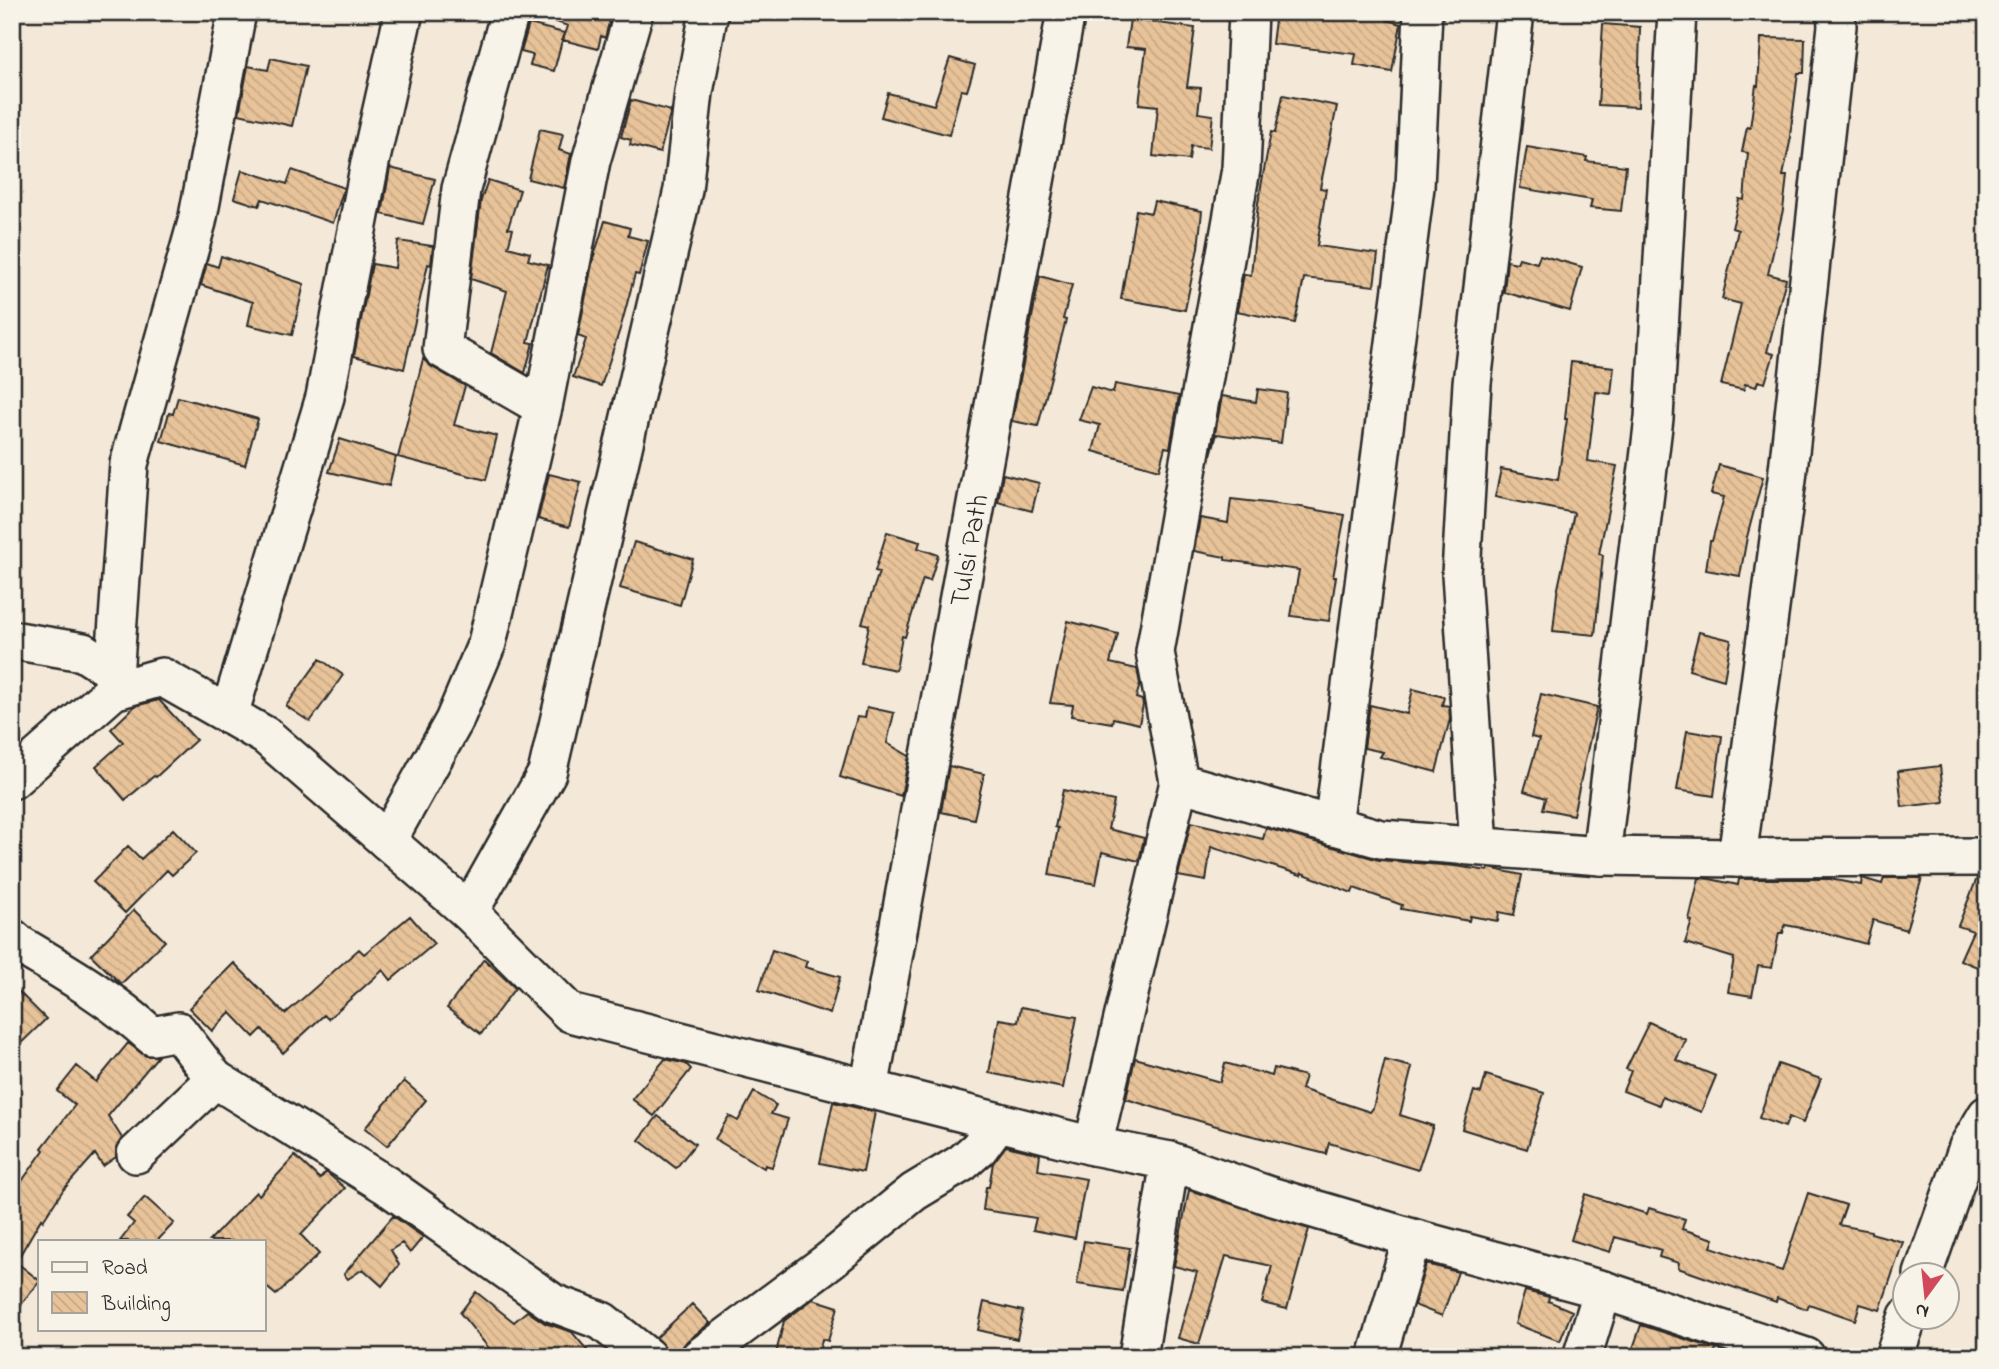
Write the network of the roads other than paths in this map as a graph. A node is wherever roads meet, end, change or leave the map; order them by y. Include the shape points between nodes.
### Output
1 (237, 12) edge
2 (404, 12) edge
3 (510, 12) edge
4 (634, 12) edge
5 (709, 12) edge
6 (1066, 12) edge
7 (1248, 12) edge
8 (1423, 12) edge
9 (1515, 12) edge
10 (1677, 12) edge
11 (1836, 12) edge
12 (543, 407) junction
13 (12, 640) edge
14 (114, 681) junction
15 (229, 715) junction
16 (12, 780) edge
17 (1179, 782) junction
18 (1333, 826) junction
19 (387, 841) junction
20 (1479, 846) junction
21 (1601, 856) junction
22 (1987, 857) edge
23 (1737, 858) junction
24 (469, 912) junction
25 (12, 938) edge
26 (215, 1079) junction
27 (869, 1088) junction
28 (1987, 1115) edge
29 (998, 1122) junction
30 (1093, 1146) junction
31 (136, 1154) dead end
32 (1170, 1161) junction
33 (1412, 1238) junction
34 (1928, 1260) edge
35 (1603, 1290) junction
36 (1903, 1330) edge
37 (647, 1357) edge
38 (700, 1357) edge
39 (1138, 1357) edge
40 (1377, 1357) edge
41 (1582, 1357) edge
42 (1806, 1357) edge
43 (1894, 1357) edge

1 - 14 street via 197,222 129,464
2 - 15 street via 325,397
3 - 12 street via 461,189 442,349
4 - 12 street via 590,162
5 - 24 street via 683,190 547,773
6 - 27 street, Tulsi Path
7 - 17 street via 1241,169 1155,652
8 - 18 street via 1415,187
9 - 20 street via 1472,383 1461,573
10 - 21 street via 1654,418
11 - 23 street via 1787,479
12 - 19 street via 487,643 454,721
13 - 14 street via 83,652
14 - 15 street via 162,677
14 - 16 street
15 - 19 street via 266,736
17 - 18 street
17 - 30 street
18 - 20 street via 1381,839
19 - 24 street
20 - 21 street
21 - 23 street
22 - 23 street
24 - 27 street via 570,1013
25 - 26 street via 100,994 152,1036 178,1031
26 - 31 street
26 - 37 street via 386,1185 553,1303 602,1321
27 - 29 street
28 - 34 street via 1968,1147
29 - 30 street
29 - 38 street via 962,1163 914,1192
30 - 32 street
32 - 33 street
32 - 39 street
33 - 35 street
33 - 40 street
35 - 41 street
35 - 42 street
36 - 43 street

